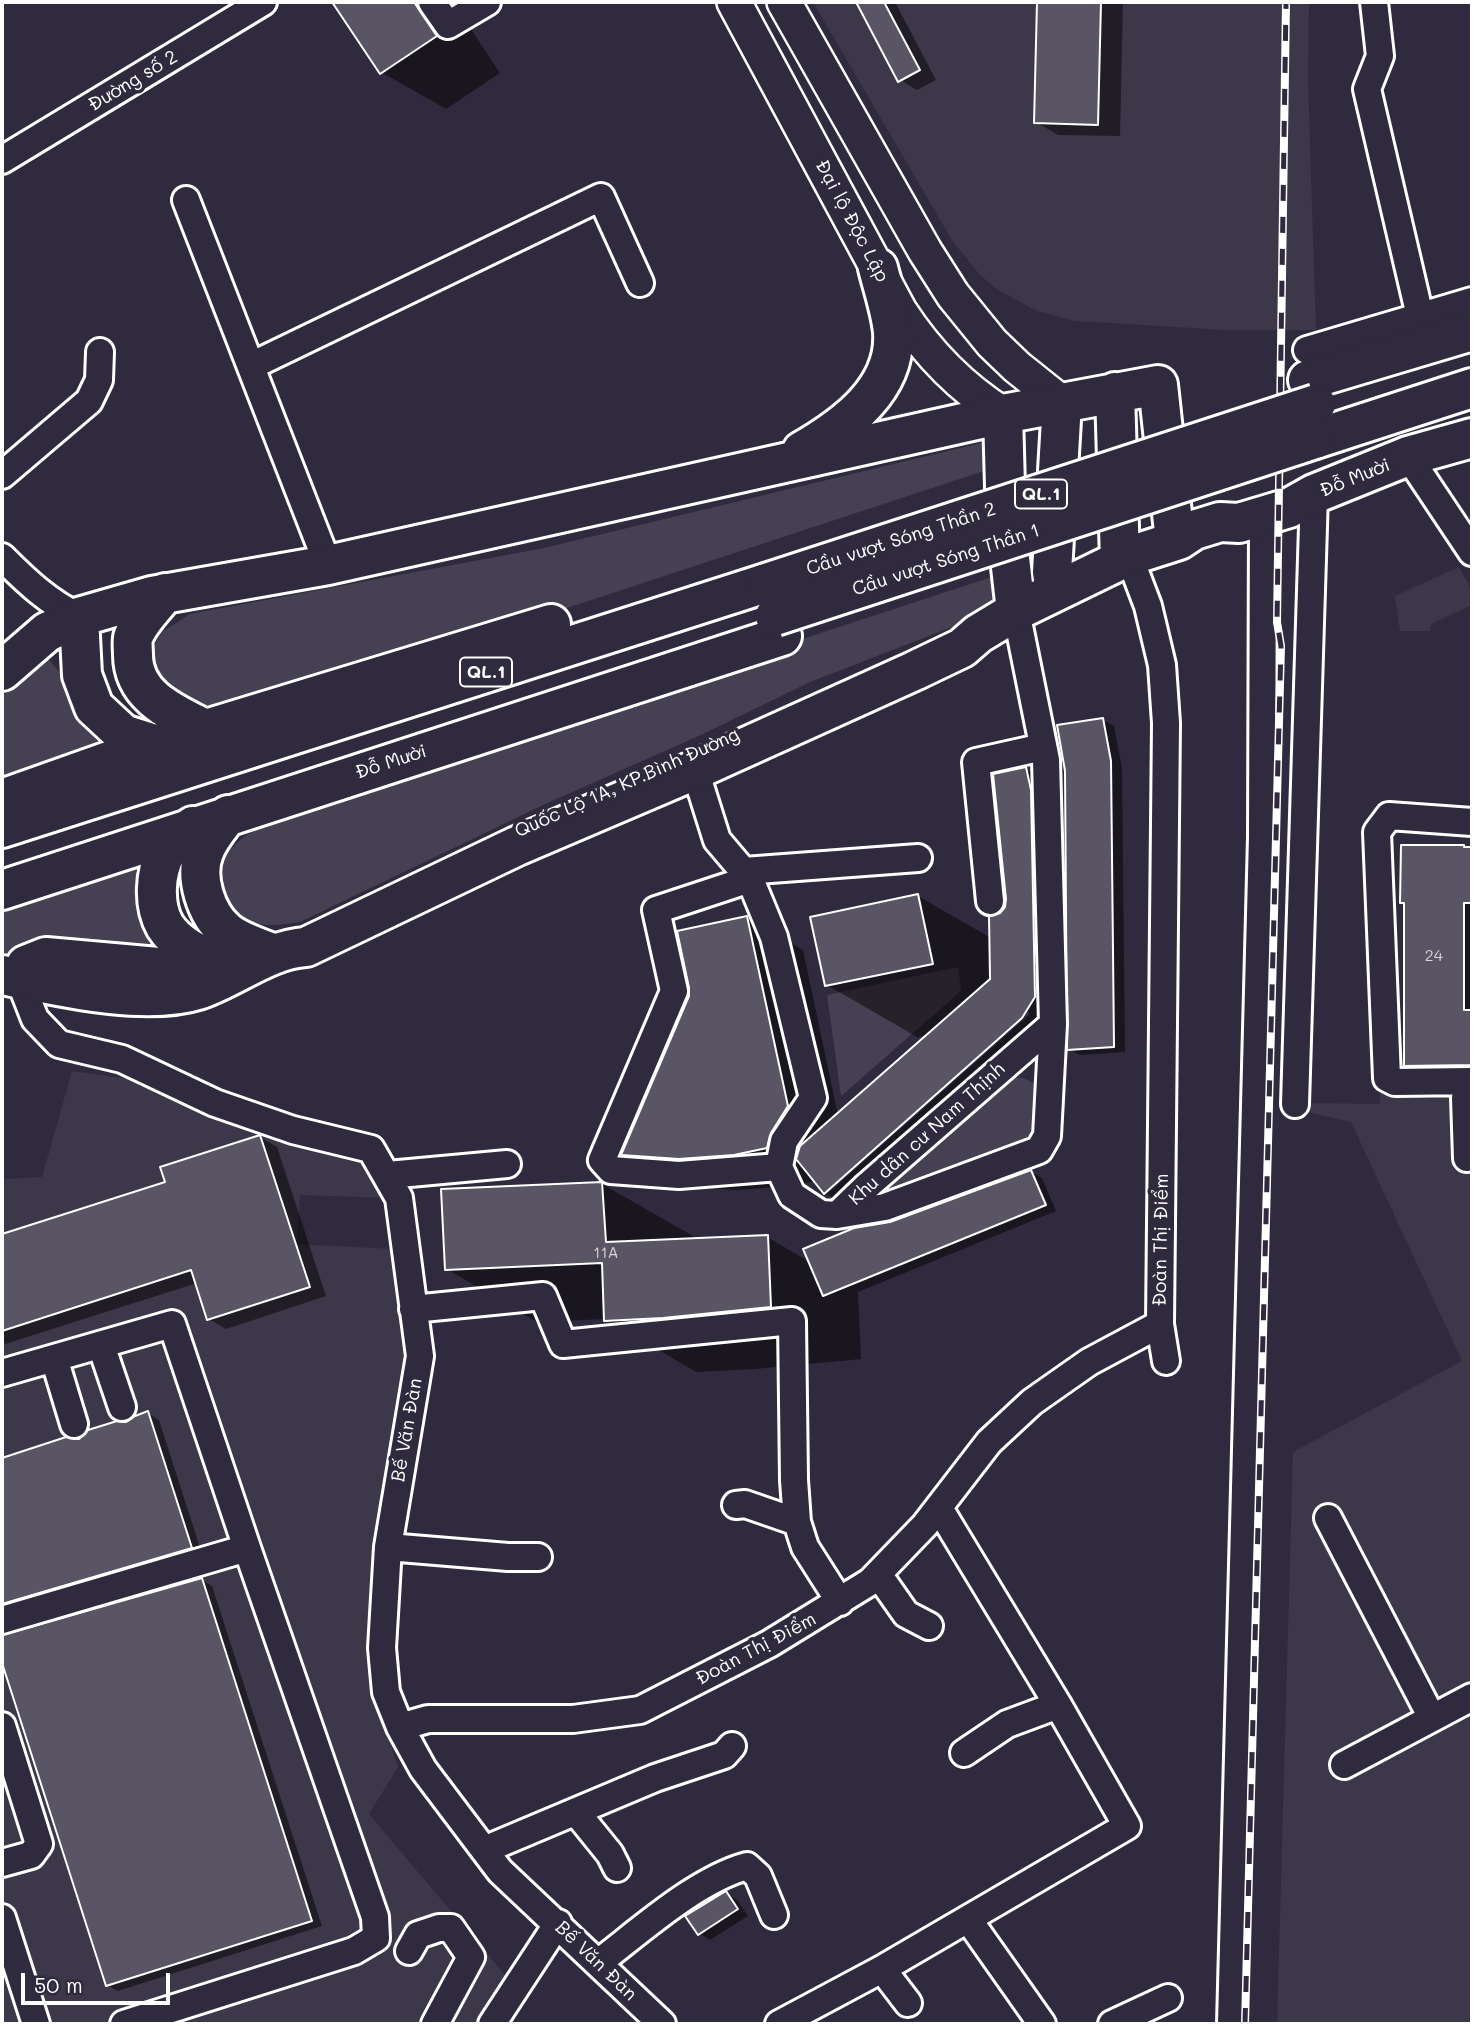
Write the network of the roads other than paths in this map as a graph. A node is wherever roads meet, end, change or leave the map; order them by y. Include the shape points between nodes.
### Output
1 (263, 2) edge
2 (432, 2) edge
3 (487, 2) edge
4 (734, 2) edge
5 (784, 2) edge
6 (1374, 2) edge
7 (2, 160) edge
8 (186, 200) dead end
9 (878, 268) junction
10 (640, 283) dead end
11 (1472, 301) edge
12 (1420, 316) junction
13 (1472, 331) edge
14 (100, 352) dead end
15 (1472, 359) edge
16 (251, 366) junction
17 (1472, 388) edge
18 (1115, 392) junction
19 (1062, 403) junction
20 (1003, 414) junction
21 (1472, 414) edge
22 (1313, 421) junction
23 (1472, 438) edge
24 (1408, 456) junction
25 (780, 464) junction
26 (2, 475) edge
27 (1251, 520) junction
28 (1177, 540) junction
29 (1472, 552) edge
30 (2, 557) edge
31 (1125, 559) junction
32 (328, 565) junction
33 (1055, 592) junction
34 (165, 593) junction
35 (772, 599) junction
36 (1016, 611) junction
37 (79, 617) junction
38 (978, 634) junction
39 (2, 671) edge
40 (157, 744) junction
41 (205, 746) junction
42 (1043, 747) junction
43 (695, 770) junction
44 (2, 799) edge
45 (222, 811) junction
46 (1472, 822) edge
47 (2, 828) edge
48 (918, 858) dead end
49 (2, 873) edge
50 (747, 875) junction
51 (2, 890) edge
52 (990, 901) dead end
53 (281, 951) junction
54 (218, 962) junction
55 (10, 976) edge
56 (1053, 1024) junction
57 (1472, 1081) edge
58 (1472, 1098) edge
59 (1295, 1104) dead end
60 (1467, 1158) dead end
61 (507, 1164) dead end
62 (779, 1167) junction
63 (388, 1175) junction
64 (838, 1215) junction
65 (414, 1309) junction
66 (1160, 1324) junction
67 (101, 1345) junction
68 (54, 1358) junction
69 (1166, 1361) dead end
70 (2, 1373) edge
71 (122, 1407) dead end
72 (75, 1424) dead end
73 (736, 1505) dead end
74 (939, 1508) junction
75 (1328, 1518) dead end
76 (797, 1522) junction
77 (388, 1547) junction
78 (247, 1548) junction
79 (538, 1557) dead end
80 (878, 1574) junction
81 (840, 1602) junction
82 (2, 1620) edge
83 (929, 1626) dead end
84 (1472, 1697) edge
85 (1058, 1705) junction
86 (1432, 1718) junction
87 (2, 1726) edge
88 (400, 1727) junction
89 (732, 1746) dead end
90 (964, 1753) dead end
91 (1344, 1765) dead end
92 (576, 1812) junction
93 (484, 1850) junction
94 (2, 1863) edge
95 (617, 1868) dead end
96 (774, 1915) dead end
97 (968, 1919) junction
98 (558, 1923) junction
99 (3, 1924) edge
100 (409, 1951) dead end
101 (598, 1963) junction
102 (882, 1969) junction
103 (1168, 1998) dead end
104 (908, 2003) dead end
105 (655, 2022) edge
106 (36, 2024) edge
107 (124, 2024) edge
108 (435, 2024) edge
109 (492, 2024) edge
110 (779, 2024) edge
111 (1042, 2024) edge
112 (1112, 2024) edge
113 (1231, 2024) edge

1 - 7 street, Đường số 2
2 - 3 street via 448,25
4 - 9 main road, Đại lộ Độc Lập
5 - 19 main road via 953,295 1017,368
6 - 12 street via 1380,56 1367,89
8 - 16 street
9 - 20 main road, Đại lộ Độc Lập via 900,312 928,351 963,385
9 - 25 highway via 893,333 884,377 873,397 829,436
10 - 16 street via 601,197
11 - 12 street
12 - 22 street
13 - 22 highway, Đỗ Mười / QL.1
14 - 26 street via 99,380 89,401
15 - 22 highway, Đỗ Mười / QL.1
16 - 32 street
17 - 22 highway, Đỗ Mười / QL.1
18 - 19 highway
18 - 28 highway via 1158,385
18 - 31 highway
19 - 20 highway
19 - 33 highway via 1052,572
20 - 25 highway
20 - 36 highway via 1006,523
21 - 22 highway, Đỗ Mười / QL.1
22 - 24 highway, Đỗ Mười / QL.1
22 - 27 highway, Đỗ Mười / QL.1 via 1289,508
22 - 35 highway, Cầu vượt Sóng Thần 1 / QL.1, bridge
22 - 35 highway, Cầu vượt Sóng Thần 2 / QL.1
22 - 59 street
23 - 24 highway, Đỗ Mười / QL.1
24 - 29 street
25 - 32 highway
27 - 28 highway, Đỗ Mười / QL.1 via 1220,522
27 - 113 street via 1262,837
28 - 31 highway, Đỗ Mười / QL.1
30 - 37 street via 34,589
31 - 33 highway, Đỗ Mười / QL.1
31 - 66 street, Đoàn Thị Điểm via 1148,606 1162,665 1166,723
32 - 34 highway
33 - 36 highway, Đỗ Mười / QL.1
34 - 37 highway
34 - 41 highway via 133,638 133,663 139,682 153,700
35 - 41 highway, QL.1
35 - 45 highway, Đỗ Mười / QL.1
36 - 38 highway, Đỗ Mười
36 - 42 street, Khu dân cư Nam Thịnh
37 - 39 highway via 47,632
37 - 40 highway via 82,675 94,707 123,734
38 - 43 highway via 962,648
38 - 53 highway, Quốc Lộ 1A, KP.Bình Đường via 958,636 295,931
40 - 41 highway
40 - 44 highway
41 - 47 highway, QL.1
42 - 52 street via 976,762
42 - 56 street, Khu dân cư Nam Thịnh
43 - 50 street via 716,840
43 - 53 highway via 517,846 306,947
45 - 49 highway, Đỗ Mười / QL.1
45 - 51 highway, Đỗ Mười / QL.1
45 - 53 highway via 202,855 201,878 215,920 228,933
45 - 54 highway via 166,851 158,876 158,907 166,927 181,944
46 - 57 street via 1389,816 1377,832 1387,1077 1395,1082
48 - 50 street
50 - 62 street via 774,937 813,1098 785,1141
50 - 62 street via 656,910 674,992 602,1160 611,1170 679,1175
53 - 54 highway
53 - 55 highway via 225,980 164,996 87,992
54 - 55 highway via 158,967 46,957
55 - 63 street, Bế Văn Đàn via 35,1019 59,1044 122,1059 215,1103 293,1130 371,1149
56 - 64 street, Khu dân cư Nam Thịnh
56 - 64 street, Khu dân cư Nam Thịnh via 1047,1136 1039,1150 885,1207
58 - 60 street via 1465,1098
61 - 63 street
62 - 64 street via 792,1195 821,1214
63 - 65 street, Bế Văn Đàn via 399,1198
65 - 76 street via 542,1296 563,1344 792,1321
65 - 77 street, Bế Văn Đàn via 420,1356
66 - 69 street
66 - 74 street, Đoàn Thị Điểm via 1089,1362 1032,1402 989,1442
67 - 68 street
67 - 71 street
67 - 78 street via 173,1324
68 - 70 street
68 - 72 street
73 - 76 street
74 - 80 street, Đoàn Thị Điểm
74 - 85 street
75 - 86 street
76 - 81 street via 805,1548
77 - 79 street
77 - 88 street, Bế Văn Đàn via 382,1648 386,1692
78 - 82 street
78 - 107 street via 375,1917 376,1938 354,1951
80 - 81 street, Đoàn Thị Điểm
80 - 83 street via 906,1614
81 - 88 street, Đoàn Thị Điểm via 640,1710 573,1719 428,1719
84 - 86 street
85 - 90 street via 1007,1724
85 - 97 street via 1127,1826
86 - 91 street
87 - 94 street via 39,1844 31,1855
88 - 93 street, Bế Văn Đàn via 423,1769
89 - 92 street via 724,1755
92 - 93 street
92 - 95 street
93 - 98 street, Bế Văn Đàn via 500,1871
96 - 101 street via 758,1876 747,1866 728,1871
97 - 102 street
97 - 111 street
98 - 101 street, Bế Văn Đàn
98 - 109 street
99 - 106 street
100 - 108 street via 418,1935 451,1928 471,1957
101 - 105 street, Bế Văn Đàn
102 - 104 street
102 - 110 street
103 - 112 street

